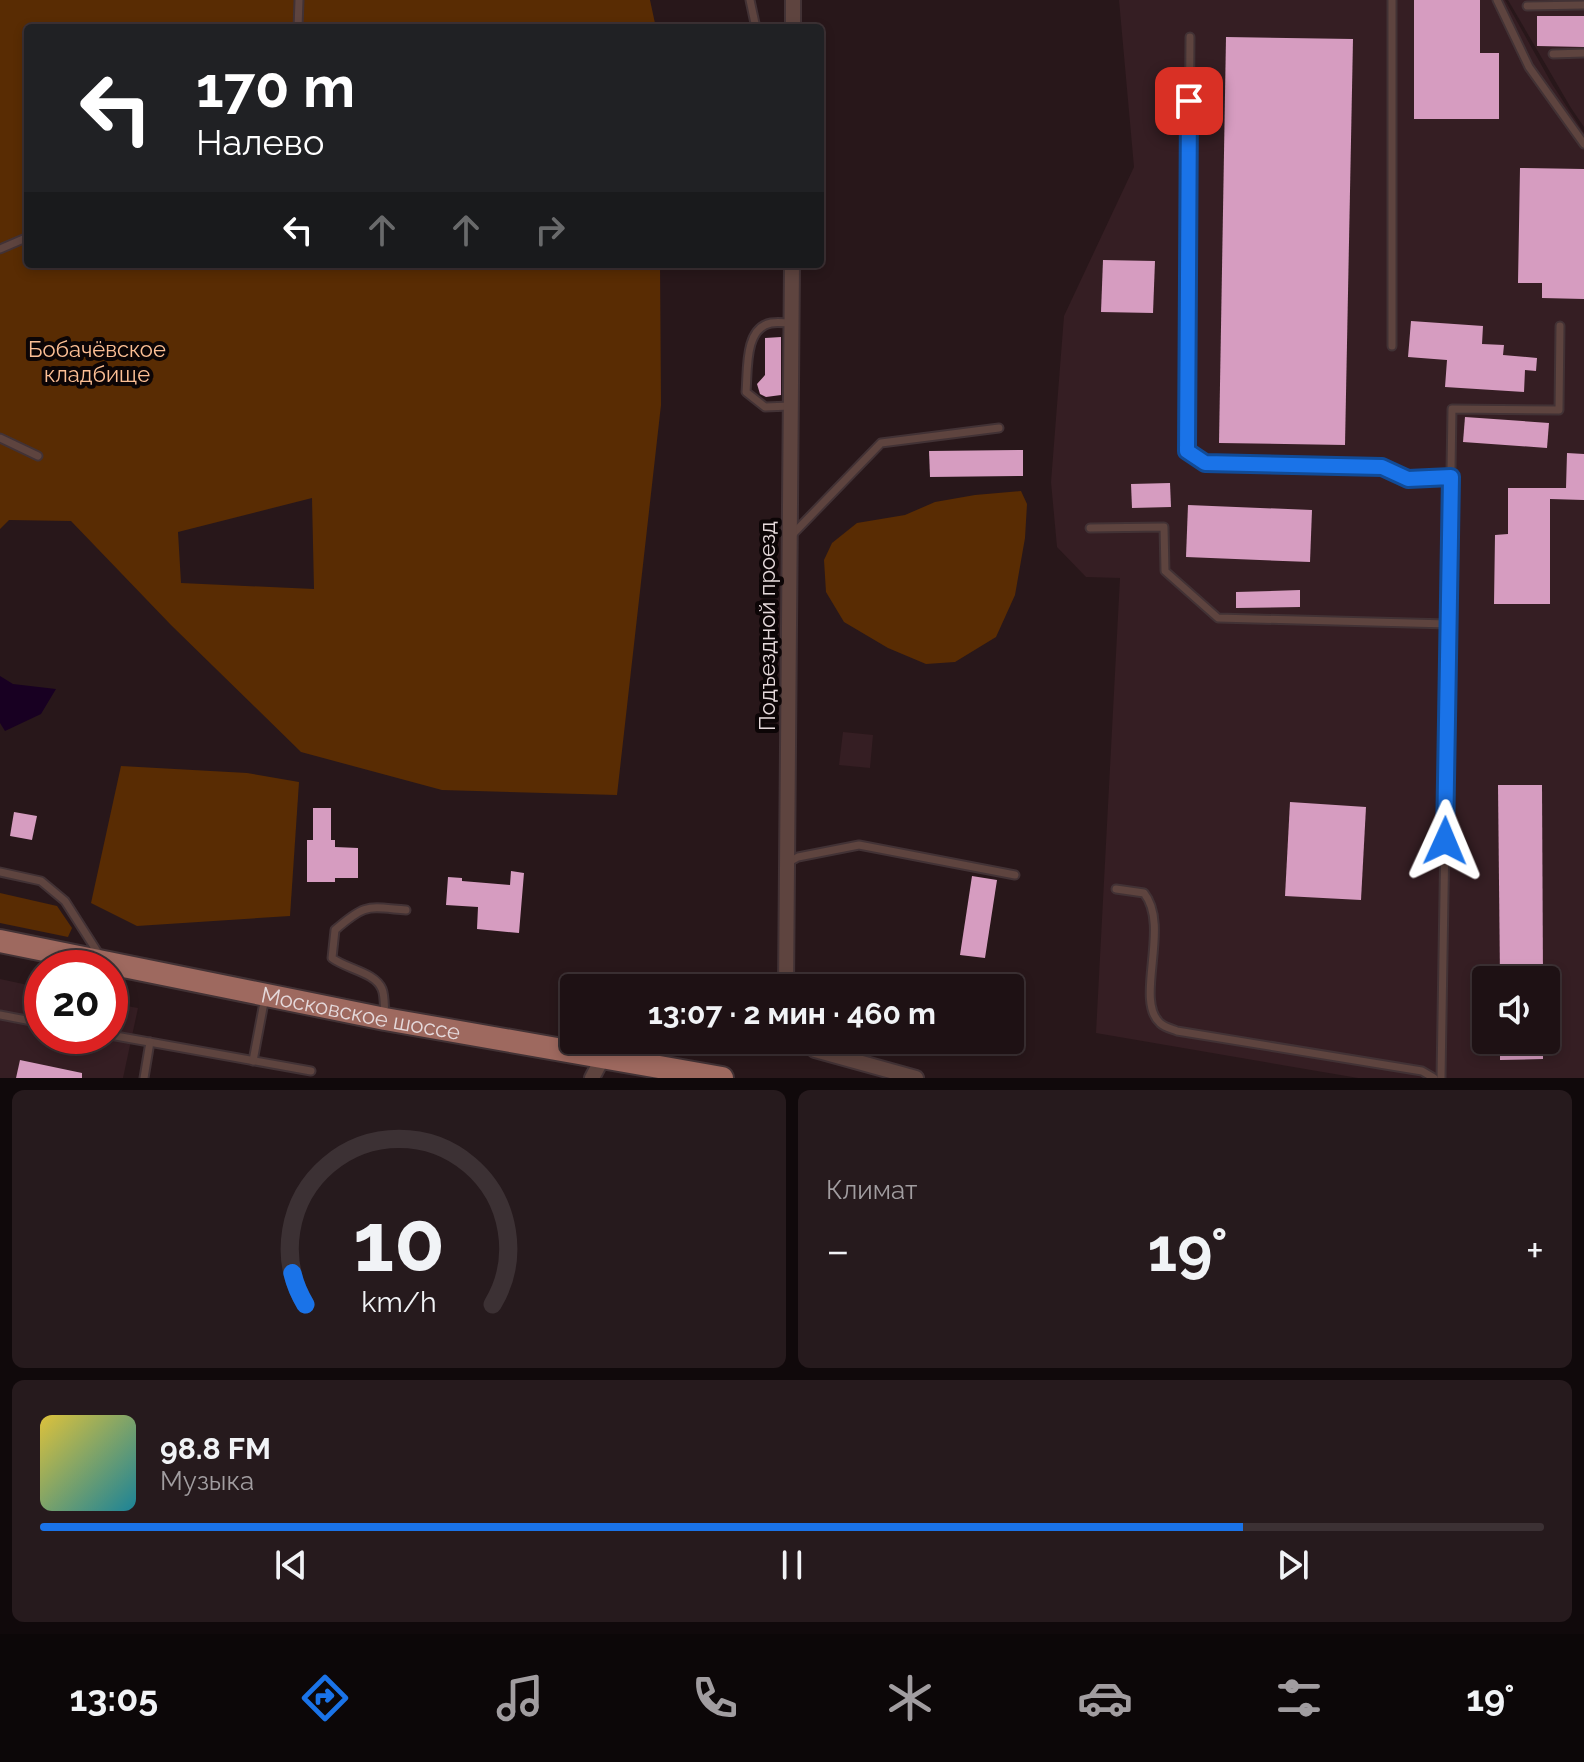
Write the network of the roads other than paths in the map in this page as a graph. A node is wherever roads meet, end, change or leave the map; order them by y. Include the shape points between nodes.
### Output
1 (299, 0) edge
2 (750, 0) edge
3 (793, 0) edge
4 (1392, 0) edge
5 (1497, 0) edge
6 (1584, 5) edge
7 (1527, 6) dead end
8 (298, 24) edge
9 (755, 24) edge
10 (793, 24) edge
11 (1190, 37) dead end
12 (1584, 53) edge
13 (1553, 54) dead end
14 (1584, 144) edge
15 (24, 239) edge
16 (0, 249) edge
17 (792, 268) edge
18 (791, 323) junction
19 (1560, 326) dead end
20 (1392, 346) dead end
21 (792, 406) junction
22 (999, 428) dead end
23 (0, 438) edge
24 (38, 456) dead end
25 (1451, 477) junction
26 (1090, 528) dead end
27 (789, 538) junction
28 (1448, 624) junction
29 (789, 862) junction
30 (0, 872) edge
31 (1015, 875) dead end
32 (1116, 889) dead end
33 (406, 910) dead end
34 (0, 941) edge
35 (34, 950) edge
36 (97, 950) edge
37 (128, 966) edge
38 (786, 974) edge
39 (265, 994) junction
40 (0, 1015) edge
41 (385, 1019) junction
42 (24, 1020) edge
43 (128, 1038) edge
44 (150, 1042) junction
45 (829, 1054) edge
46 (253, 1061) junction
47 (597, 1068) edge
48 (311, 1071) dead end
49 (144, 1078) edge
50 (722, 1078) edge
51 (916, 1078) edge
52 (1434, 1078) edge
53 (1441, 1078) edge

1 - 8 lane
2 - 9 lane
3 - 10 street
4 - 20 lane
5 - 14 lane via 1529,67
6 - 7 lane
11 - 25 lane via 1187,451 1205,463 1382,467 1408,479
12 - 13 lane
15 - 16 lane
17 - 18 street, Подъездной проезд
18 - 21 street, Подъездной проезд
18 - 21 lane via 769,323 757,330 746,392 765,407
19 - 25 lane via 1559,410 1452,409
21 - 27 street, Подъездной проезд
22 - 27 lane via 881,443
23 - 24 lane
25 - 28 lane
26 - 28 lane via 1164,527 1165,571 1218,618
27 - 29 street, Подъездной проезд
28 - 53 lane
29 - 31 lane via 859,845
29 - 38 street, Подъездной проезд
30 - 36 lane via 41,881 65,901
32 - 52 lane via 1144,893 1150,901 1150,1008 1160,1023 1191,1034 1422,1071
33 - 41 lane via 367,907 335,930 332,958 382,989
34 - 35 main road, Московское шоссе
37 - 39 main road, Московское шоссе
39 - 41 main road, Московское шоссе
39 - 46 lane
40 - 42 lane
41 - 47 main road, Московское шоссе
43 - 44 lane
44 - 46 lane
44 - 49 lane
45 - 51 street
46 - 48 lane
47 - 50 main road, Московское шоссе via 636,1064

